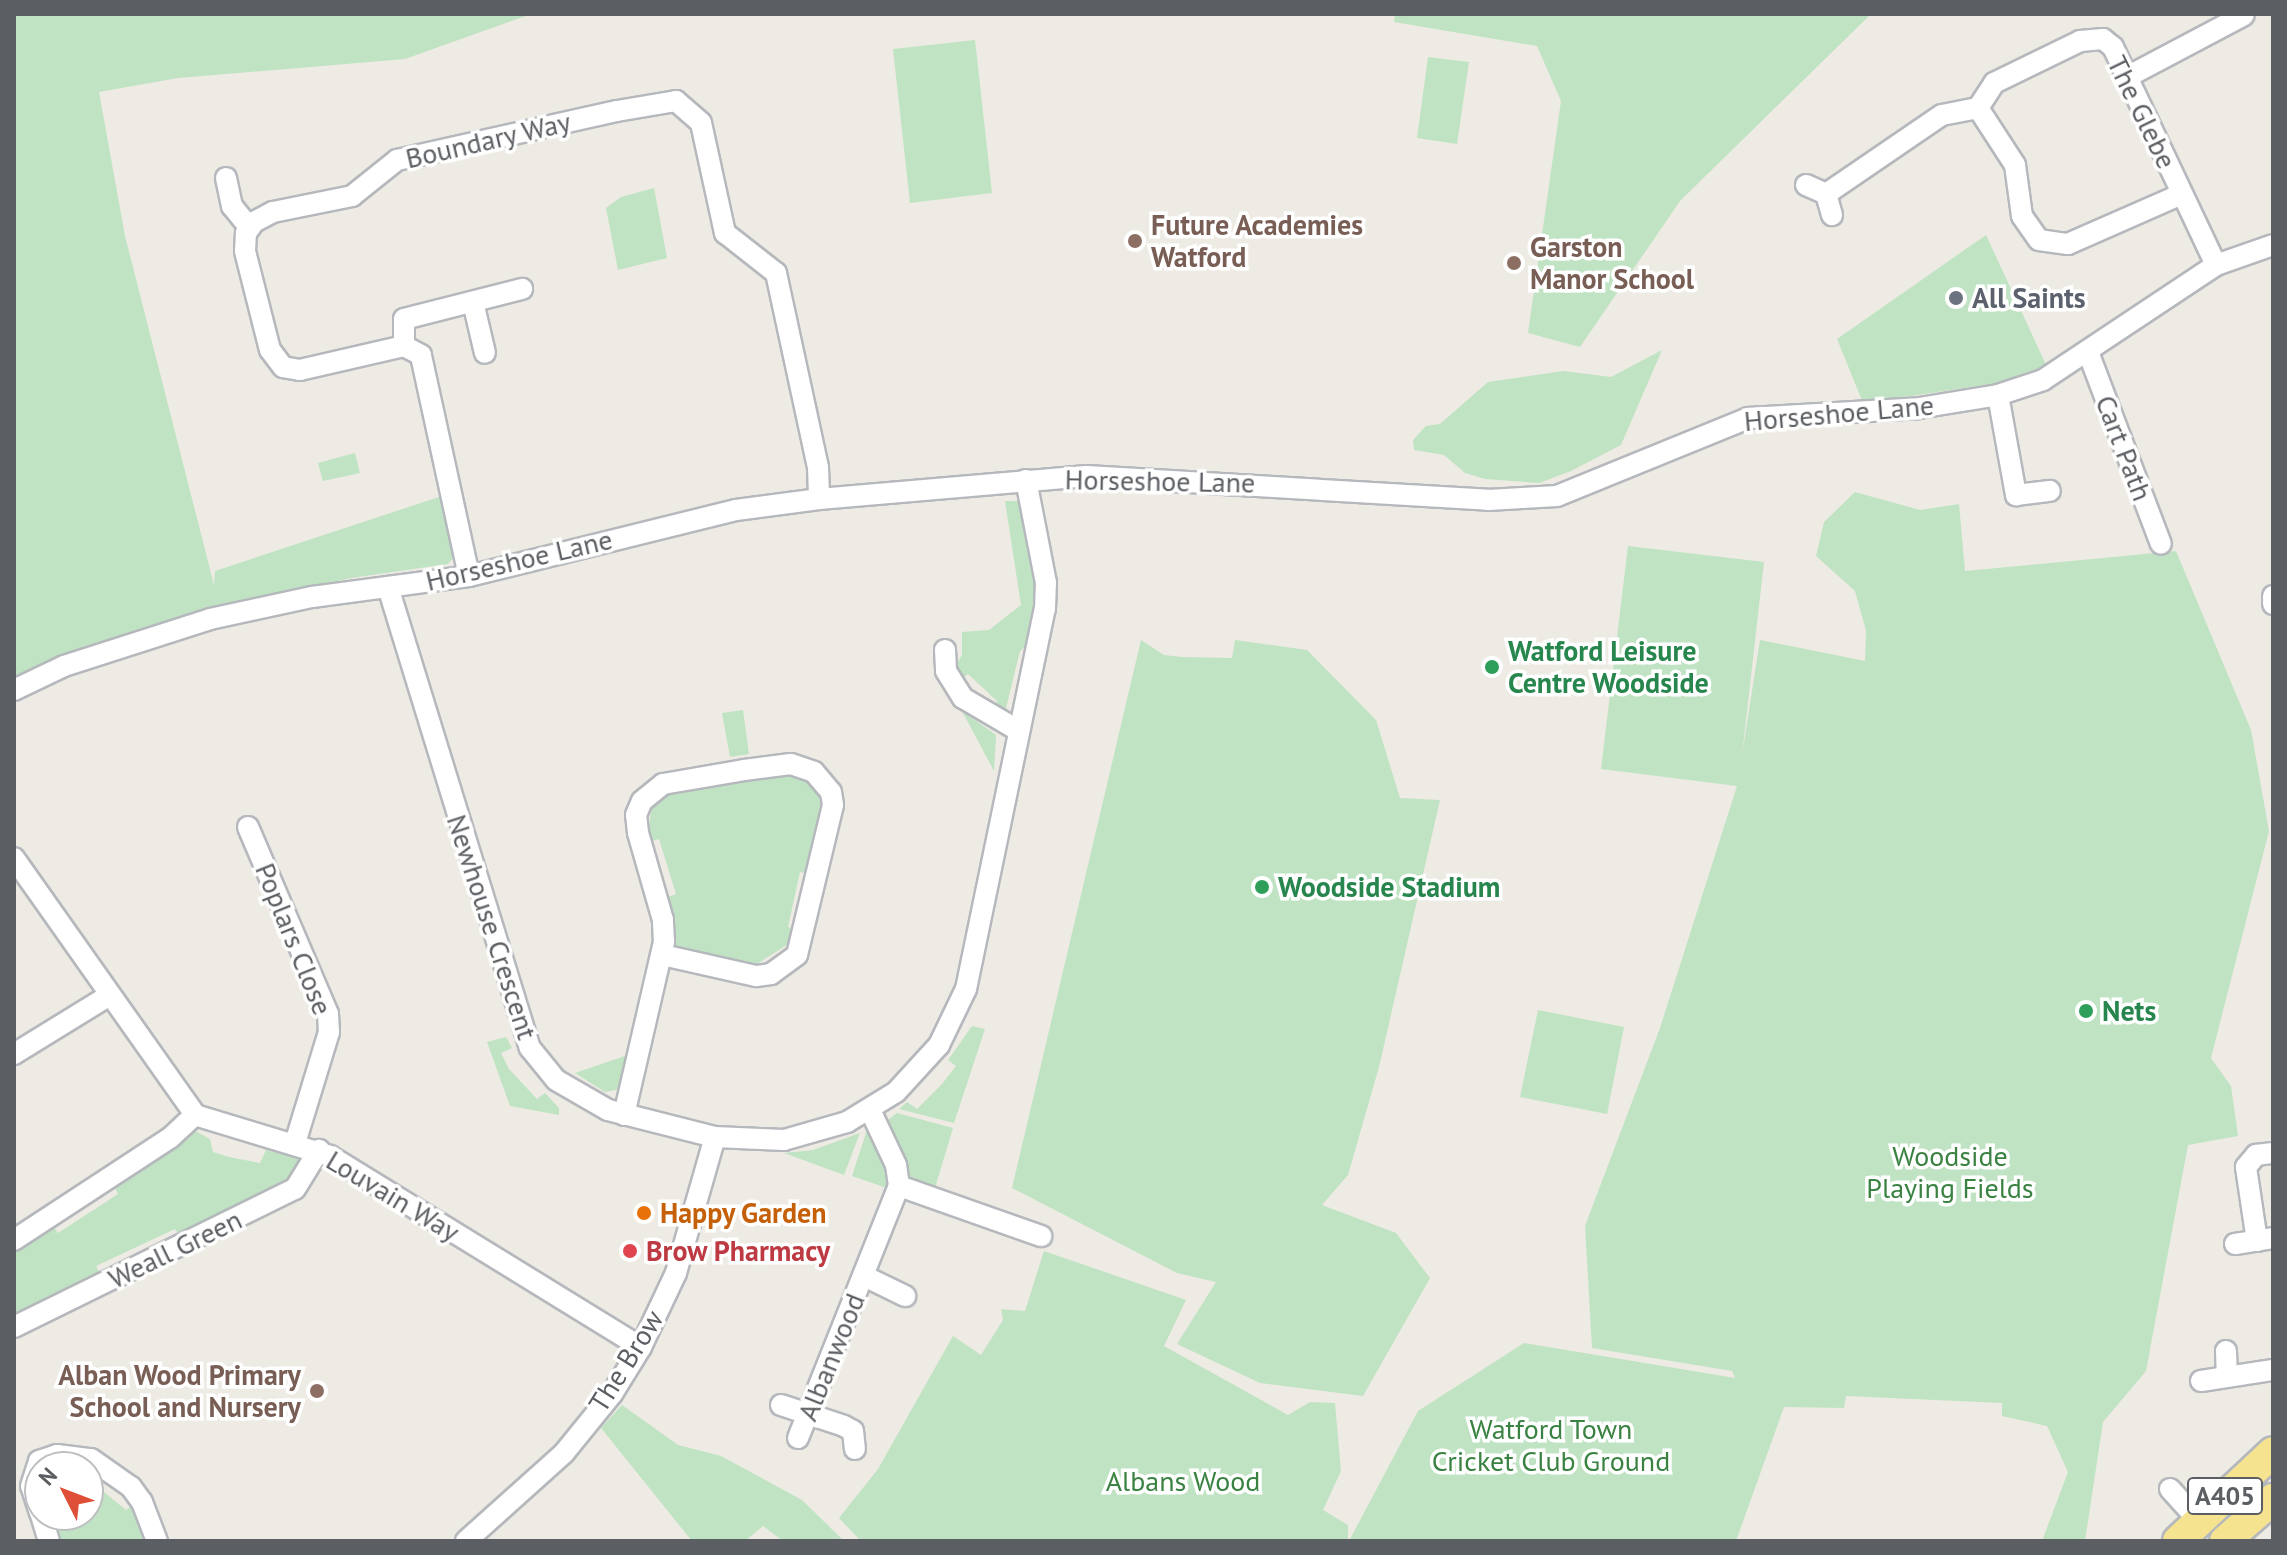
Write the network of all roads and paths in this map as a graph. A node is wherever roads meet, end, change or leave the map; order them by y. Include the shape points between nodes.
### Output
1 (2244, 15) edge
2 (2127, 77) junction
3 (1978, 108) junction
4 (226, 178) dead end
5 (1806, 185) dead end
6 (1826, 194) junction
7 (2182, 194) junction
8 (1832, 215) dead end
9 (249, 227) junction
10 (2273, 245) edge
11 (2216, 265) junction
12 (522, 289) dead end
13 (473, 302) junction
14 (404, 346) junction
15 (2088, 352) junction
16 (485, 353) dead end
17 (1998, 395) junction
18 (1026, 480) junction
19 (2050, 491) dead end
20 (819, 499) junction
21 (2161, 544) dead end
22 (469, 576) junction
23 (388, 587) junction
24 (2273, 596) edge
25 (2273, 604) edge
26 (945, 650) dead end
27 (14, 690) edge
28 (1019, 731) junction
29 (248, 827) dead end
30 (14, 858) edge
31 (663, 955) junction
32 (110, 995) junction
33 (14, 1054) edge
34 (870, 1110) junction
35 (195, 1115) junction
36 (624, 1115) junction
37 (715, 1137) junction
38 (295, 1143) junction
39 (319, 1150) junction
40 (2273, 1153) edge
41 (899, 1186) junction
42 (1030, 1226) dead end
43 (14, 1240) edge
44 (2265, 1240) edge
45 (2235, 1244) dead end
46 (864, 1276) junction
47 (905, 1296) dead end
48 (14, 1327) edge
49 (641, 1347) junction
50 (2226, 1351) dead end
51 (2273, 1370) edge
52 (2227, 1376) junction
53 (2201, 1381) dead end
54 (781, 1405) dead end
55 (808, 1414) junction
56 (798, 1438) dead end
57 (855, 1449) dead end
58 (2273, 1452) edge
59 (104, 1470) edge
60 (2170, 1489) dead end
61 (2273, 1499) edge
62 (2189, 1531) edge
63 (157, 1541) edge
64 (466, 1541) edge
65 (2225, 1541) edge

1 - 2 street
2 - 3 street, The Glebe via 2113,47 2093,39 1994,83
2 - 7 street, The Glebe
3 - 6 street via 1942,115
3 - 7 street via 2015,165 2022,216 2039,240 2068,244
4 - 9 street via 232,206
5 - 6 street
6 - 8 street
7 - 11 street, The Glebe
9 - 14 street via 245,251 270,350 283,367 300,370
9 - 20 street, Boundary Way via 273,212 352,196 397,160 676,101 701,123 725,233 776,273 818,467
10 - 11 street, Horseshoe Lane
11 - 15 street, Horseshoe Lane
12 - 13 street
13 - 14 street via 404,319
13 - 16 street
14 - 22 street via 421,355 428,368
15 - 17 street, Horseshoe Lane via 2043,380
15 - 21 street, Cart Path
17 - 18 street, Horseshoe Lane via 1919,408 1748,418 1581,488 1529,500 1181,479
17 - 19 street via 2016,495
18 - 20 street, Horseshoe Lane
18 - 28 street, Newhouse Crescent via 1046,583
20 - 22 street, Horseshoe Lane via 736,510
22 - 23 street, Horseshoe Lane
23 - 27 street, Horseshoe Lane via 210,619 64,666
23 - 36 street, Newhouse Crescent via 530,1048 569,1090
24 - 25 street
26 - 28 street via 946,671 963,698
28 - 34 street, Newhouse Crescent via 966,989 939,1045 918,1071
29 - 38 street, Poplars Close via 328,1014 329,1032
30 - 32 street
31 - 31 street via 663,920 636,815 651,790 791,764 814,772 831,792 833,805 797,955 771,974 756,976
31 - 36 street
32 - 33 street
32 - 35 street
34 - 37 street, Newhouse Crescent via 784,1140
34 - 41 street via 896,1165
35 - 38 street, Louvain Way
35 - 43 street via 170,1138
36 - 37 street, Newhouse Crescent
37 - 49 street, The Brow via 676,1273
38 - 39 street, Louvain Way
39 - 48 street, Weall Green via 295,1189
39 - 49 street, Louvain Way
40 - 44 street via 2256,1155 2246,1167 2253,1217
41 - 42 street
41 - 46 street, Albanwood
44 - 45 street
46 - 47 street, Albanwood
46 - 55 street, Albanwood
49 - 64 street, The Brow via 612,1394 564,1453
50 - 52 street
51 - 52 street
52 - 53 street
54 - 55 street
55 - 56 street, Albanwood
55 - 57 street via 853,1431
58 - 62 highway, A405
59 - 63 street via 142,1502
60 - 62 street
61 - 65 highway, A405

